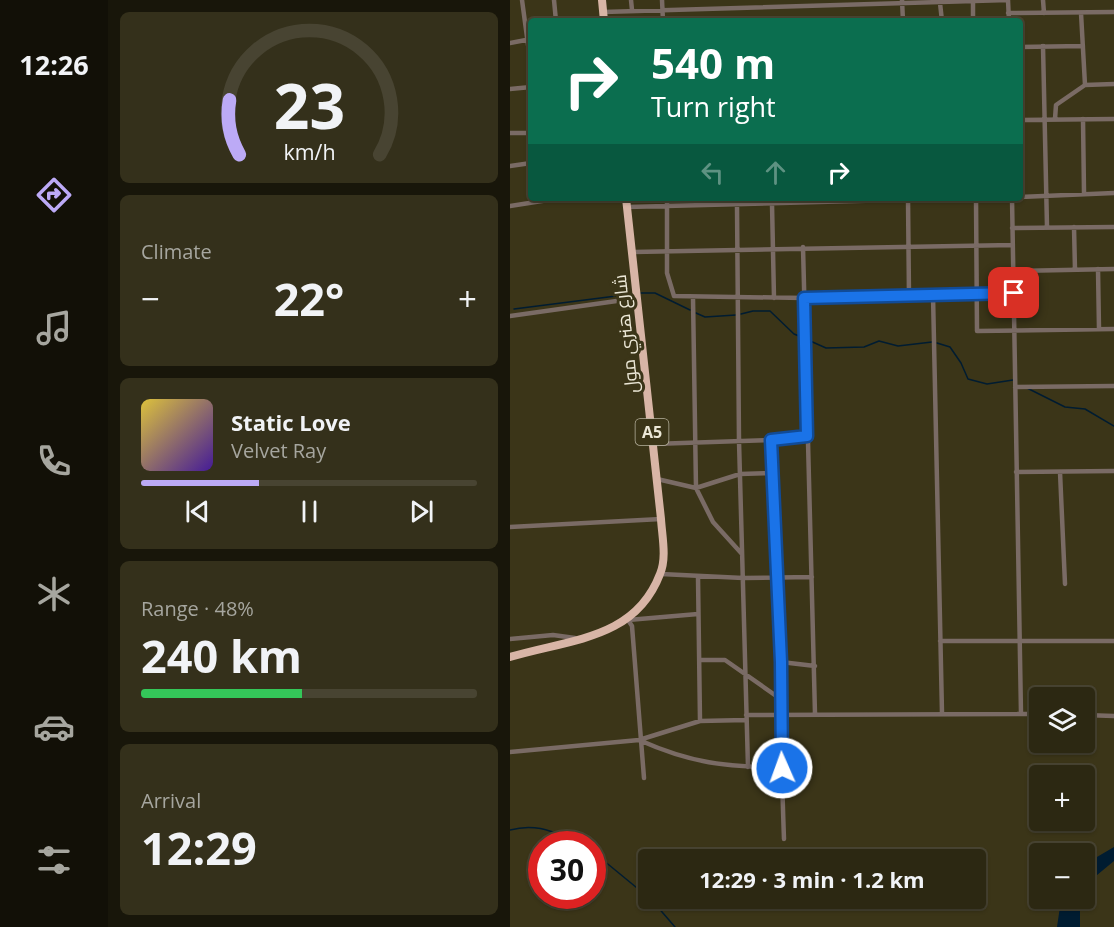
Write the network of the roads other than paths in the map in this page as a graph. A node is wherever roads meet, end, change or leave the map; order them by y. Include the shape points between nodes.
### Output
1 (522, 0) edge
2 (554, 0) edge
3 (602, 0) edge
4 (631, 0) edge
5 (662, 0) edge
6 (730, 0) edge
7 (767, 0) edge
8 (800, 0) edge
9 (1008, 0) edge
10 (1043, 0) edge
11 (940, 1) edge
12 (973, 1) edge
13 (902, 2) edge
14 (830, 3) edge
15 (800, 6) junction
16 (767, 7) junction
17 (730, 8) junction
18 (662, 9) junction
19 (632, 10) junction
20 (1114, 12) edge
21 (1044, 13) junction
22 (1081, 13) junction
23 (1008, 14) junction
24 (603, 16) edge
25 (556, 18) edge
26 (663, 18) edge
27 (903, 18) edge
28 (942, 18) edge
29 (973, 18) edge
30 (1009, 18) edge
31 (528, 33) edge
32 (528, 39) edge
33 (510, 43) edge
34 (1023, 46) edge
35 (1043, 46) junction
36 (1083, 46) junction
37 (1114, 84) edge
38 (1085, 85) junction
39 (528, 87) edge
40 (510, 89) edge
41 (1045, 119) junction
42 (1055, 119) junction
43 (1083, 119) junction
44 (1114, 119) edge
45 (1023, 120) edge
46 (528, 133) edge
47 (510, 134) edge
48 (528, 163) edge
49 (510, 166) edge
50 (1084, 193) junction
51 (1114, 193) edge
52 (1046, 195) junction
53 (1023, 197) edge
54 (542, 201) edge
55 (667, 201) edge
56 (853, 201) edge
57 (907, 201) edge
58 (976, 201) edge
59 (1012, 201) edge
60 (627, 202) edge
61 (772, 204) junction
62 (736, 205) junction
63 (510, 206) edge
64 (668, 207) junction
65 (1114, 226) edge
66 (1047, 227) junction
67 (1074, 227) junction
68 (1012, 228) junction
69 (1013, 244) junction
70 (977, 245) junction
71 (909, 246) junction
72 (772, 248) junction
73 (803, 248) junction
74 (738, 249) junction
75 (667, 251) junction
76 (633, 252) junction
77 (1098, 269) junction
78 (1114, 269) edge
79 (1075, 270) junction
80 (1014, 271) junction
81 (1014, 293) junction
82 (977, 294) junction
83 (933, 295) junction
84 (909, 296) junction
85 (638, 298) junction
86 (693, 298) junction
87 (739, 298) junction
88 (774, 298) junction
89 (804, 298) junction
90 (510, 308) edge
91 (511, 316) edge
92 (1099, 329) junction
93 (1114, 329) edge
94 (1015, 330) junction
95 (1114, 386) edge
96 (1015, 387) junction
97 (807, 436) junction
98 (771, 440) junction
99 (739, 441) junction
100 (694, 442) junction
101 (653, 444) junction
102 (1114, 471) edge
103 (1016, 472) junction
104 (1060, 472) junction
105 (774, 473) junction
106 (740, 474) junction
107 (657, 479) junction
108 (696, 488) junction
109 (662, 519) junction
110 (510, 527) edge
111 (742, 554) junction
112 (661, 574) junction
113 (698, 577) junction
114 (777, 577) junction
115 (812, 577) junction
116 (743, 578) junction
117 (1065, 584) dead end
118 (698, 614) junction
119 (628, 620) junction
120 (581, 638) junction
121 (510, 639) edge
122 (940, 641) junction
123 (1020, 641) junction
124 (1114, 641) edge
125 (510, 657) edge
126 (700, 660) junction
127 (781, 662) junction
128 (815, 666) junction
129 (747, 675) junction
130 (782, 700) junction
131 (942, 713) junction
132 (779, 714) junction
133 (815, 714) junction
134 (1021, 714) junction
135 (1029, 714) edge
136 (1095, 715) edge
137 (1114, 716) edge
138 (746, 718) junction
139 (700, 721) junction
140 (639, 740) junction
141 (510, 752) edge
142 (748, 767) junction
143 (782, 768) junction
144 (644, 778) dead end
145 (784, 839) dead end

1 - 31 street
2 - 25 street
3 - 24 highway
4 - 19 street
5 - 18 street
6 - 17 street
7 - 16 street
8 - 15 street
9 - 12 street
9 - 23 street
10 - 21 street
11 - 12 street
11 - 13 street
11 - 28 street
12 - 29 street
13 - 14 street
13 - 27 street
14 - 15 street
15 - 16 street
16 - 17 street
17 - 18 street
18 - 19 street
18 - 26 street
19 - 24 street
20 - 22 street
21 - 22 street
21 - 23 street
22 - 36 street
23 - 30 street
32 - 33 street
34 - 35 street
35 - 36 street
35 - 41 street
36 - 38 street
37 - 38 street
38 - 42 street via 1056,105
39 - 40 street
41 - 42 street
41 - 45 street
41 - 52 street
42 - 43 street
43 - 44 street
43 - 50 street
46 - 47 street
48 - 49 street
50 - 51 street
50 - 52 street
52 - 53 street
52 - 66 street
54 - 63 street
55 - 64 street
56 - 61 street
57 - 71 street
58 - 70 street
59 - 68 street
60 - 64 street
60 - 76 highway, شارع هنري مول / A5
61 - 62 street
61 - 72 street
62 - 64 street
62 - 74 street
64 - 75 street
65 - 67 street
66 - 67 street
66 - 68 street
67 - 79 street
68 - 69 street
69 - 70 street
69 - 80 street
70 - 71 street
70 - 82 street
71 - 73 street
71 - 84 street
72 - 73 street
72 - 74 street
72 - 88 street
73 - 89 street
74 - 75 street
74 - 87 street
75 - 76 street
75 - 86 street via 667,273 674,296
76 - 85 highway, شارع هنري مول / A5
77 - 78 street
77 - 79 street
77 - 92 street
79 - 80 street
80 - 81 street
81 - 82 street
81 - 94 street
82 - 83 street
82 - 94 street via 977,331
83 - 84 street
83 - 122 street
84 - 89 street
85 - 91 street
85 - 101 highway, شارع هنري مول / A5
86 - 87 street
86 - 100 street
87 - 88 street
87 - 99 street
88 - 89 street
89 - 97 street
90 - 91 street
92 - 93 street
92 - 94 street
94 - 96 street
95 - 96 street
96 - 103 street
97 - 98 street
97 - 115 street
98 - 99 street
98 - 105 street
99 - 100 street
99 - 106 street
100 - 101 street
100 - 108 street
101 - 107 highway, شارع هنري مول / A5
102 - 104 street
103 - 104 street
103 - 123 street
104 - 117 street
105 - 106 street
105 - 114 street
106 - 108 street
106 - 111 street
107 - 108 street
107 - 109 highway, شارع هنري مول / A5
108 - 111 street via 712,522
109 - 110 street
109 - 112 highway, شارع هنري مول / A5
111 - 116 street
112 - 113 street
112 - 119 highway, شارع هنري مول / A5 via 644,603
113 - 116 street
113 - 118 street
114 - 115 street
114 - 116 street
114 - 127 street
115 - 128 street
116 - 129 street
118 - 119 street
118 - 126 street
119 - 120 highway, شارع هنري مول / A5
119 - 140 street via 633,626
120 - 121 street via 553,635
120 - 125 highway, شارع هنري مول / A5
122 - 123 street
122 - 131 street
123 - 124 street
123 - 134 street
126 - 129 street via 725,660
126 - 139 street
127 - 128 street
127 - 130 street
128 - 133 street
129 - 130 street
129 - 138 street
130 - 132 street
131 - 133 street
131 - 134 street
132 - 133 street
132 - 138 street
132 - 143 street
134 - 135 street
136 - 137 street
138 - 139 street
138 - 142 street
139 - 140 street
140 - 141 street
140 - 142 street via 698,761
140 - 144 street
142 - 143 street
143 - 145 street

